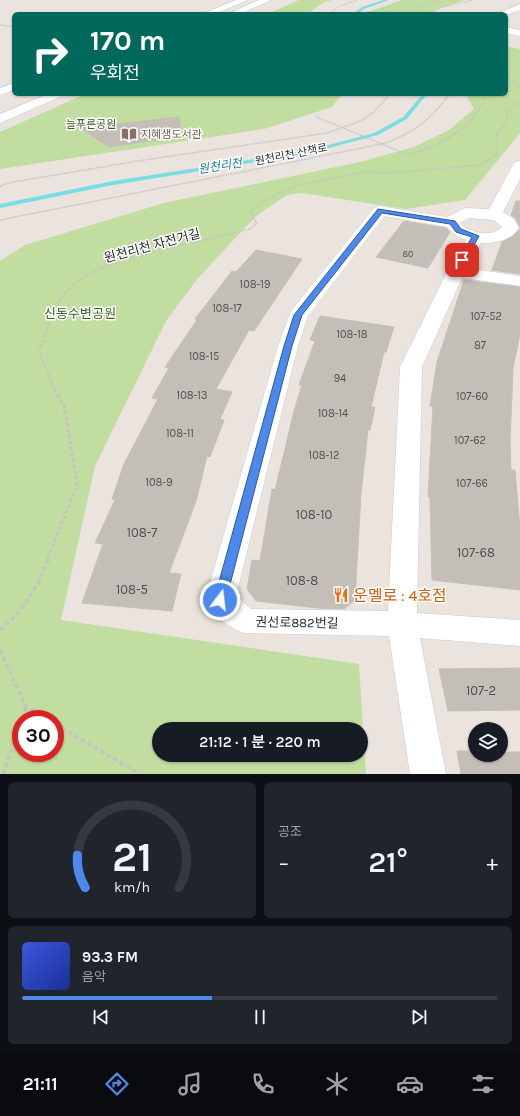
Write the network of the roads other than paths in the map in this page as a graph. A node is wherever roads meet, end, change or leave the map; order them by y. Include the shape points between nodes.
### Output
1 (244, 0) edge
2 (267, 0) edge
3 (279, 2) dead end
4 (520, 7) edge
5 (211, 12) edge
6 (237, 12) edge
7 (256, 12) edge
8 (507, 12) edge
9 (508, 30) edge
10 (520, 33) edge
11 (12, 87) edge
12 (0, 92) edge
13 (24, 96) edge
14 (53, 96) edge
15 (15, 100) dead end
16 (0, 119) edge
17 (520, 165) edge
18 (494, 215) junction
19 (452, 223) junction
20 (514, 232) edge
21 (476, 236) junction
22 (456, 272) junction
23 (520, 281) edge
24 (402, 624) junction
25 (520, 633) edge
26 (428, 774) edge

1 - 5 street
2 - 6 street
3 - 7 street
4 - 8 street
9 - 10 street
11 - 12 street
13 - 15 street
14 - 16 street
17 - 18 street
18 - 19 street via 466,213 454,219
18 - 20 street via 510,224
19 - 21 street via 459,231
19 - 24 street, 권선로882번길 via 380,211 298,315 220,600 244,621
20 - 21 street via 496,237
21 - 22 street
22 - 23 street
22 - 24 street via 411,368
24 - 25 street, 권선로882번길
24 - 26 street

